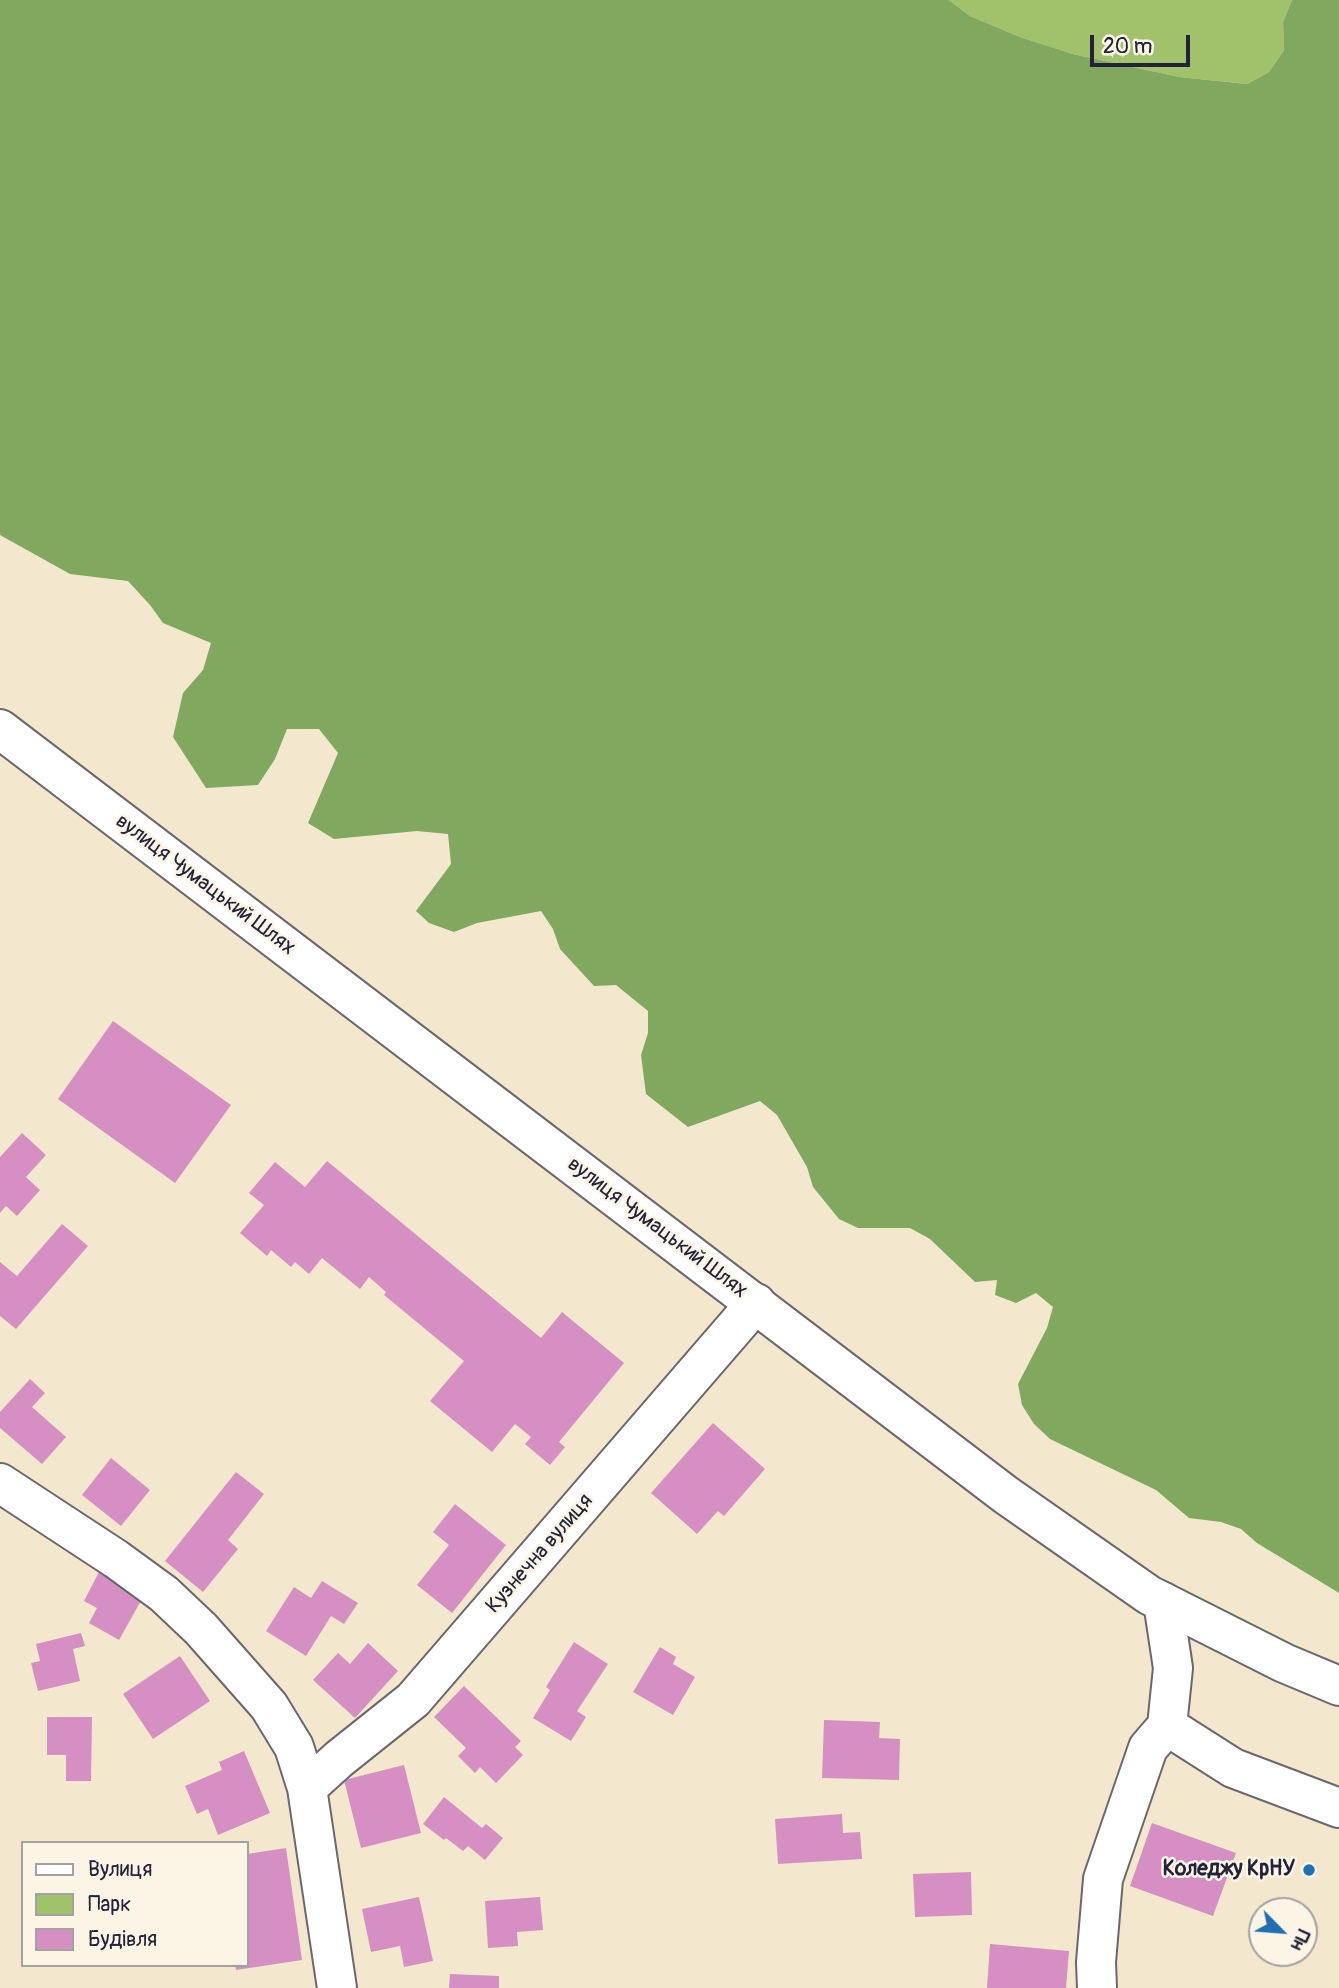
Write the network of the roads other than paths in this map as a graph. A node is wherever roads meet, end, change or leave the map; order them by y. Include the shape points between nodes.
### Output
1 (0, 729) edge
2 (756, 1303) junction
3 (0, 1483) edge
4 (1163, 1602) junction
5 (1339, 1686) edge
6 (1167, 1726) junction
7 (307, 1788) junction
8 (1339, 1808) edge
9 (337, 1988) edge
10 (1097, 1988) edge

1 - 2 main road, вулиця Чумацький Шлях
2 - 4 main road, вулиця Чумацький Шлях via 1006,1494
2 - 7 main road, Кузнечна вулиця via 414,1700
3 - 7 main road via 145,1580 201,1629 269,1706 294,1747
4 - 5 main road, вулиця Чумацький Шлях
4 - 6 main road via 1173,1668
6 - 8 main road via 1233,1768
6 - 10 main road via 1148,1748 1104,1879
7 - 9 main road

